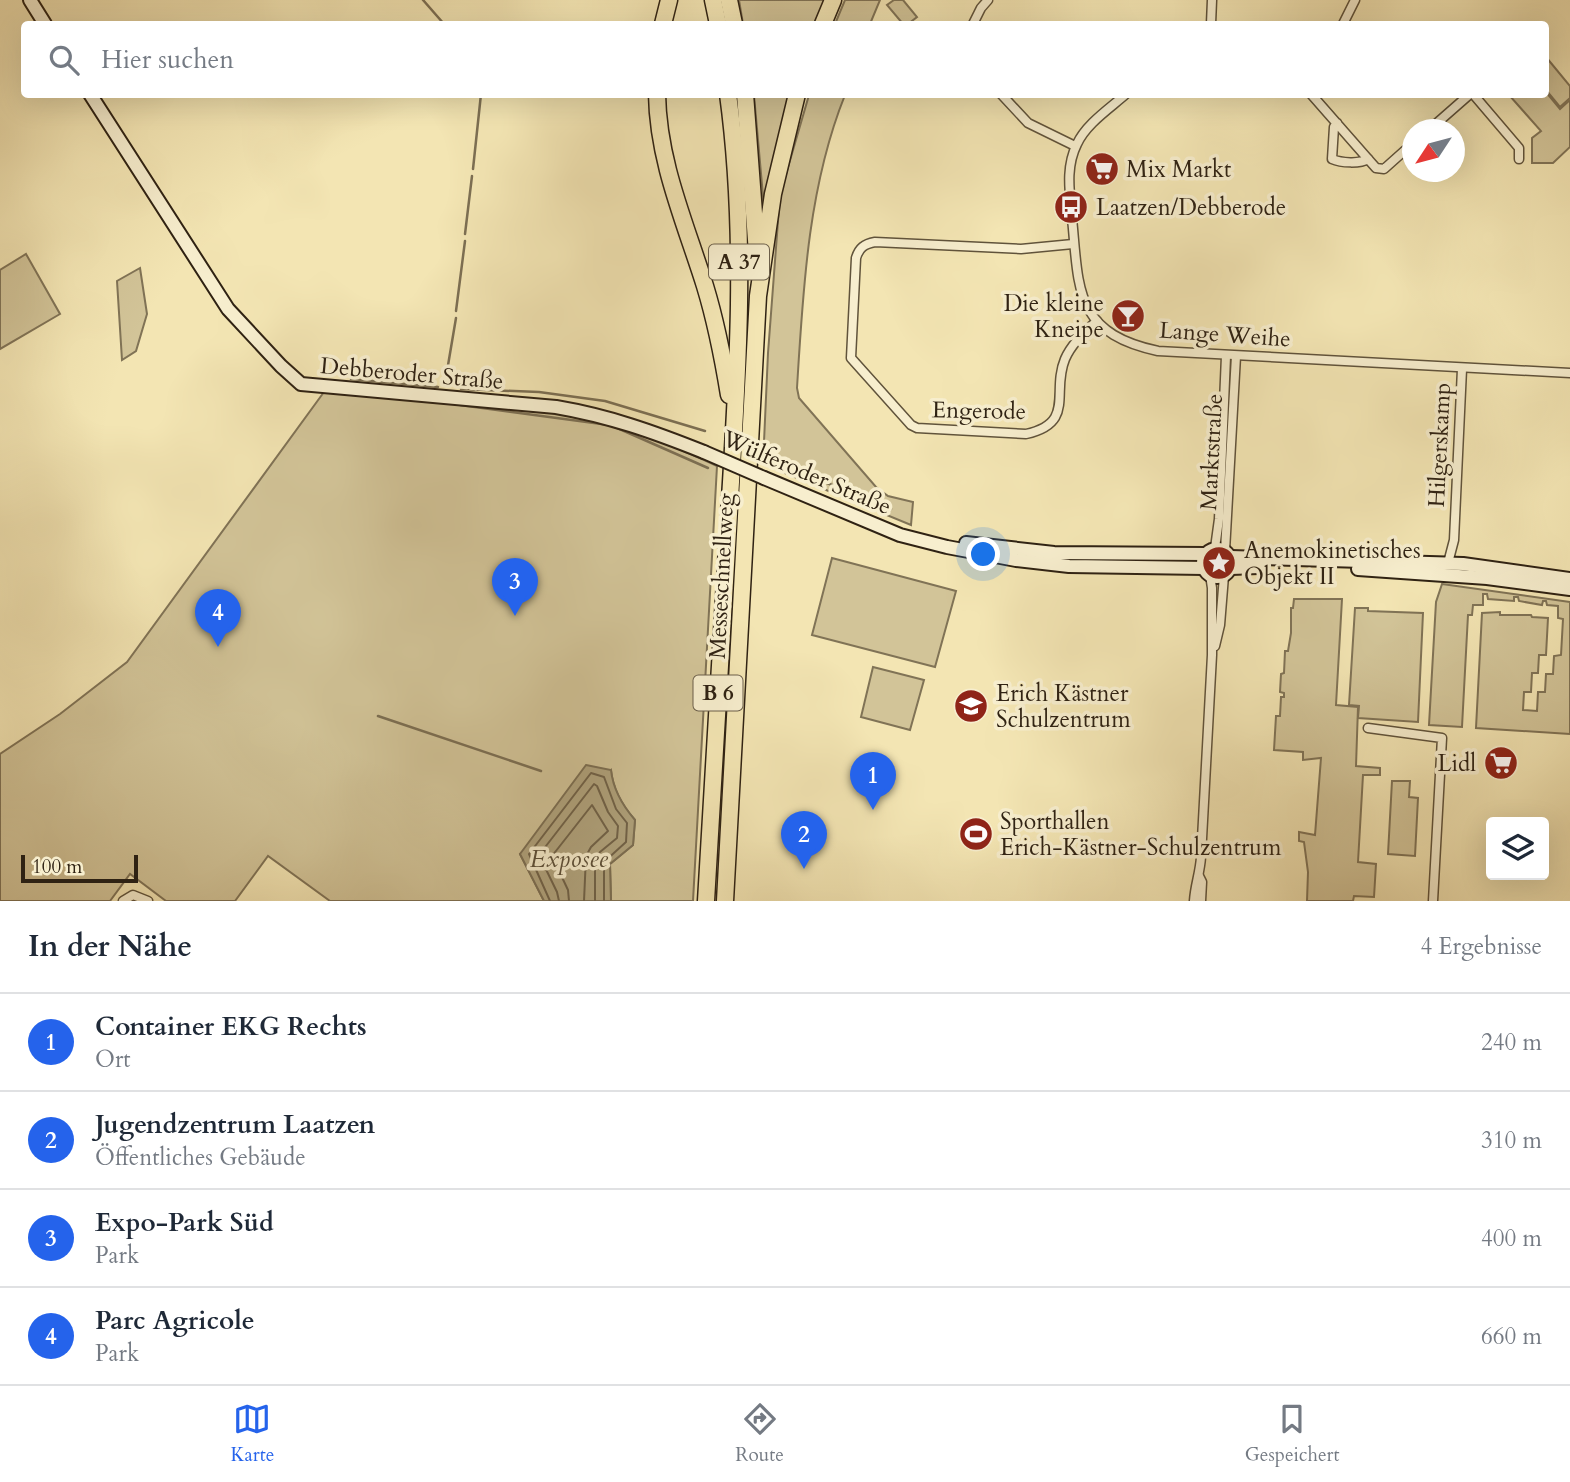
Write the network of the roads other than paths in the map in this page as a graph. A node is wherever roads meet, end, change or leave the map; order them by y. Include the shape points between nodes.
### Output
1 (30, 0) edge
2 (668, 0) edge
3 (713, 0) edge
4 (729, 0) edge
5 (833, 0) edge
6 (988, 0) edge
7 (1212, 0) edge
8 (1355, 0) edge
9 (44, 21) edge
10 (664, 21) edge
11 (717, 21) edge
12 (733, 21) edge
13 (823, 21) edge
14 (974, 21) edge
15 (1210, 21) edge
16 (1344, 21) edge
17 (93, 98) edge
18 (657, 98) edge
19 (728, 98) edge
20 (744, 98) edge
21 (796, 98) edge
22 (1005, 98) edge
23 (1121, 98) edge
24 (1314, 98) edge
25 (1466, 98) edge
26 (1475, 98) edge
27 (1442, 119) edge
28 (1337, 124) junction
29 (1075, 146) junction
30 (1402, 153) edge
31 (1368, 159) junction
32 (1519, 159) dead end
33 (1073, 244) junction
34 (758, 296) junction
35 (1097, 321) junction
36 (1226, 356) junction
37 (1236, 356) junction
38 (1462, 369) junction
39 (1570, 373) edge
40 (734, 429) junction
41 (704, 452) joint
42 (1218, 562) junction
43 (1448, 563) junction
44 (1570, 579) edge
45 (1570, 589) edge
46 (1212, 655) junction
47 (1368, 728) dead end
48 (1199, 876) junction
49 (123, 901) edge
50 (148, 901) edge
51 (706, 901) edge
52 (724, 901) edge
53 (1194, 901) edge
54 (1201, 901) edge
55 (1433, 901) edge

1 - 9 street
2 - 10 highway
3 - 11 highway
4 - 12 highway
5 - 13 highway
6 - 14 street
7 - 15 street
8 - 16 street
17 - 41 street, Debberoder Straße via 228,309 301,384 583,411
18 - 40 highway, B 6 via 668,176 720,341
19 - 40 highway, A 37 via 739,232
20 - 34 highway, A 37
21 - 34 highway, B 6 via 775,183
22 - 29 street via 1028,123
23 - 29 street, Lange Weihe
24 - 28 street
25 - 27 street
26 - 32 street via 1519,148
28 - 31 street
28 - 31 street via 1332,159
29 - 33 street, Lange Weihe via 1068,176
30 - 31 street via 1384,169
33 - 35 street, Lange Weihe via 1081,294
33 - 35 street, Engerode via 1021,249 867,243 856,258 851,358 917,428 1026,434 1055,418 1064,360
34 - 52 highway, Messeschnellweg / B 6
35 - 36 street, Lange Weihe via 1120,339 1146,348
36 - 37 street, Lange Weihe
36 - 42 street, Marktstraße
37 - 38 street, Lange Weihe
37 - 42 street, Marktstraße
38 - 39 street, Lange Weihe
38 - 43 street, Hilgerskamp via 1454,540
40 - 51 highway, Messeschnellweg / B 6
41 - 42 street, Wülferoder Straße, bridge via 894,530 1005,553
42 - 43 street, Wülferoder Straße
42 - 45 street, Wülferoder Straße via 1437,573
42 - 46 street, Marktstraße via 1212,588
42 - 46 street, Marktstraße via 1220,625
43 - 44 street, Wülferoder Straße
46 - 48 street, Marktstraße
47 - 55 street via 1442,737
48 - 53 street, Marktstraße
48 - 54 street, Marktstraße
49 - 50 street via 133,895

